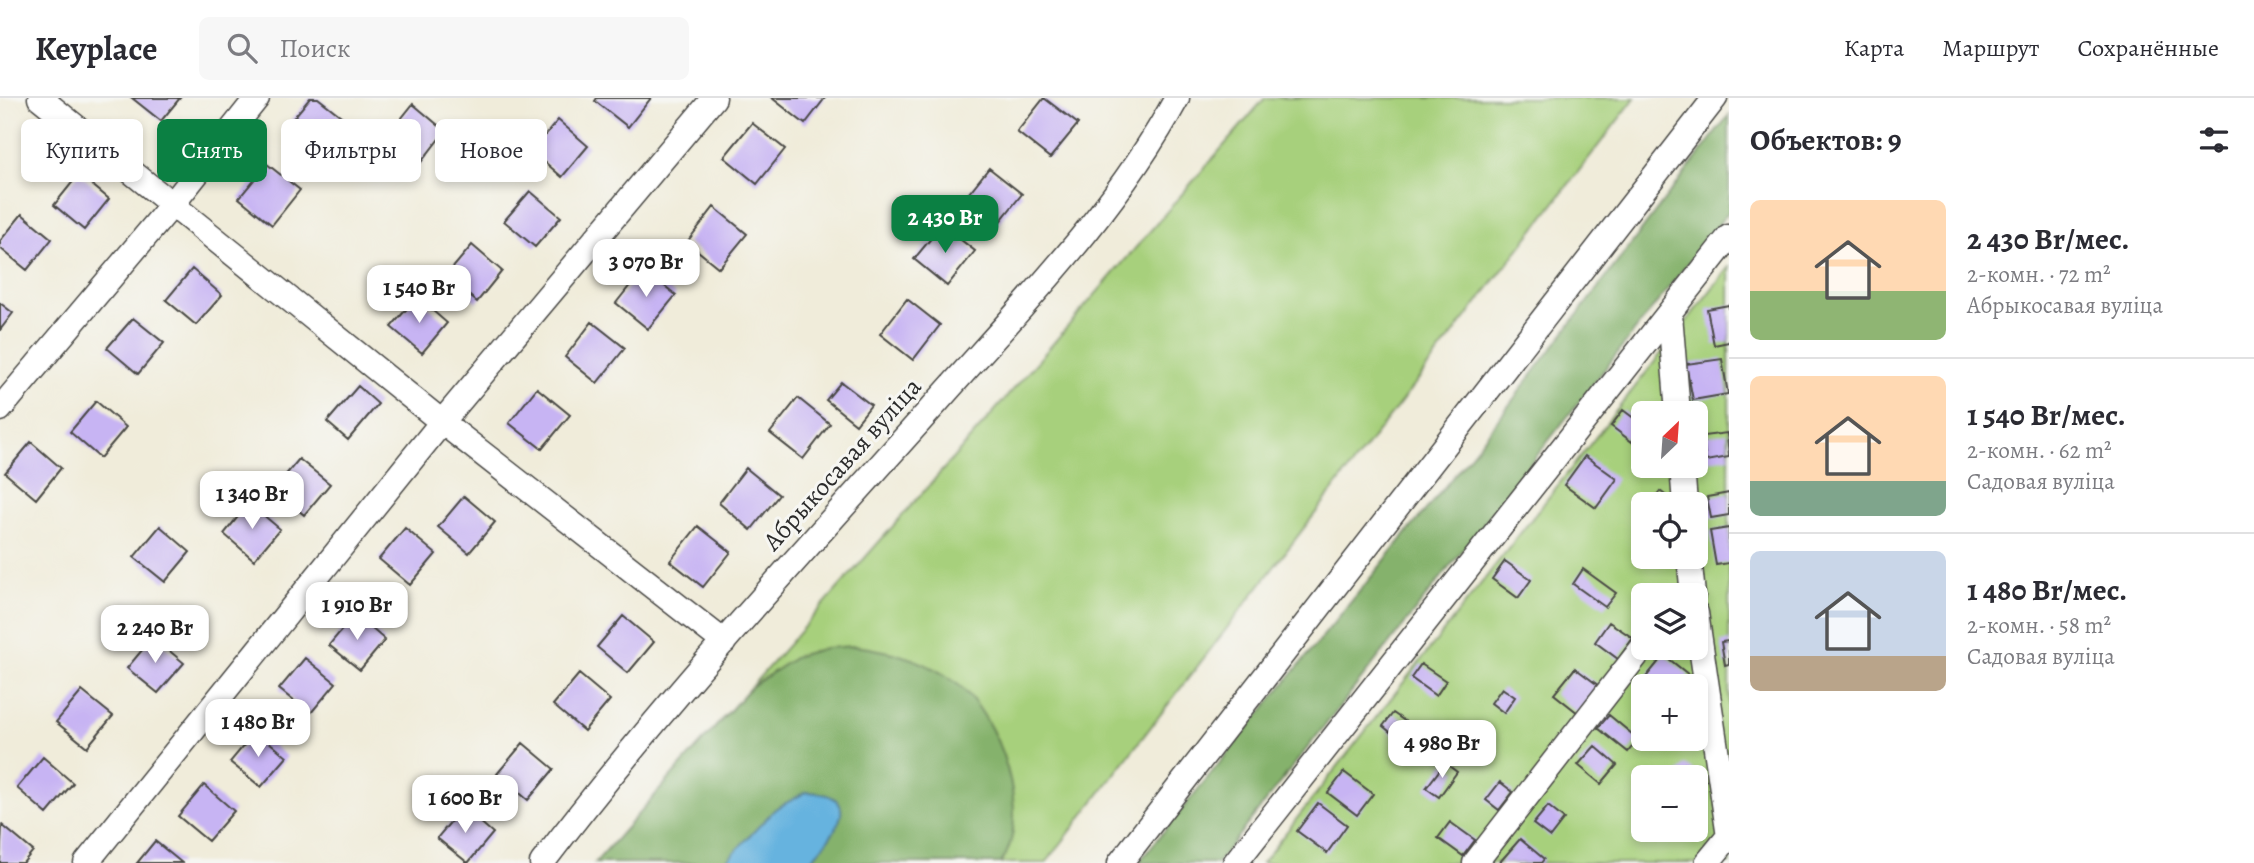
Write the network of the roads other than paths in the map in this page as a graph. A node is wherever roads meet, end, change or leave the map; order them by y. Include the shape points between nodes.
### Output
1 (40, 98) edge
2 (257, 98) edge
3 (714, 98) edge
4 (1177, 98) edge
5 (1715, 98) edge
6 (171, 206) junction
7 (1729, 237) edge
8 (1670, 314) junction
9 (1677, 401) edge
10 (0, 409) edge
11 (442, 422) junction
12 (724, 642) junction
13 (1633, 660) edge
14 (1703, 660) edge
15 (1729, 836) edge
16 (86, 863) edge
17 (542, 863) edge
18 (1120, 863) edge
19 (1235, 863) edge
20 (1475, 863) edge
21 (1707, 863) edge

1 - 6 street
2 - 6 street
3 - 11 street
4 - 12 street, Абрыкосавая вуліца via 1130,173 1071,251
5 - 18 street
6 - 10 street
6 - 11 street
7 - 8 street
8 - 9 street
8 - 19 street
11 - 12 street
11 - 16 street
12 - 17 street, Абрыкосавая вуліца
13 - 20 street
14 - 15 street
15 - 21 street

